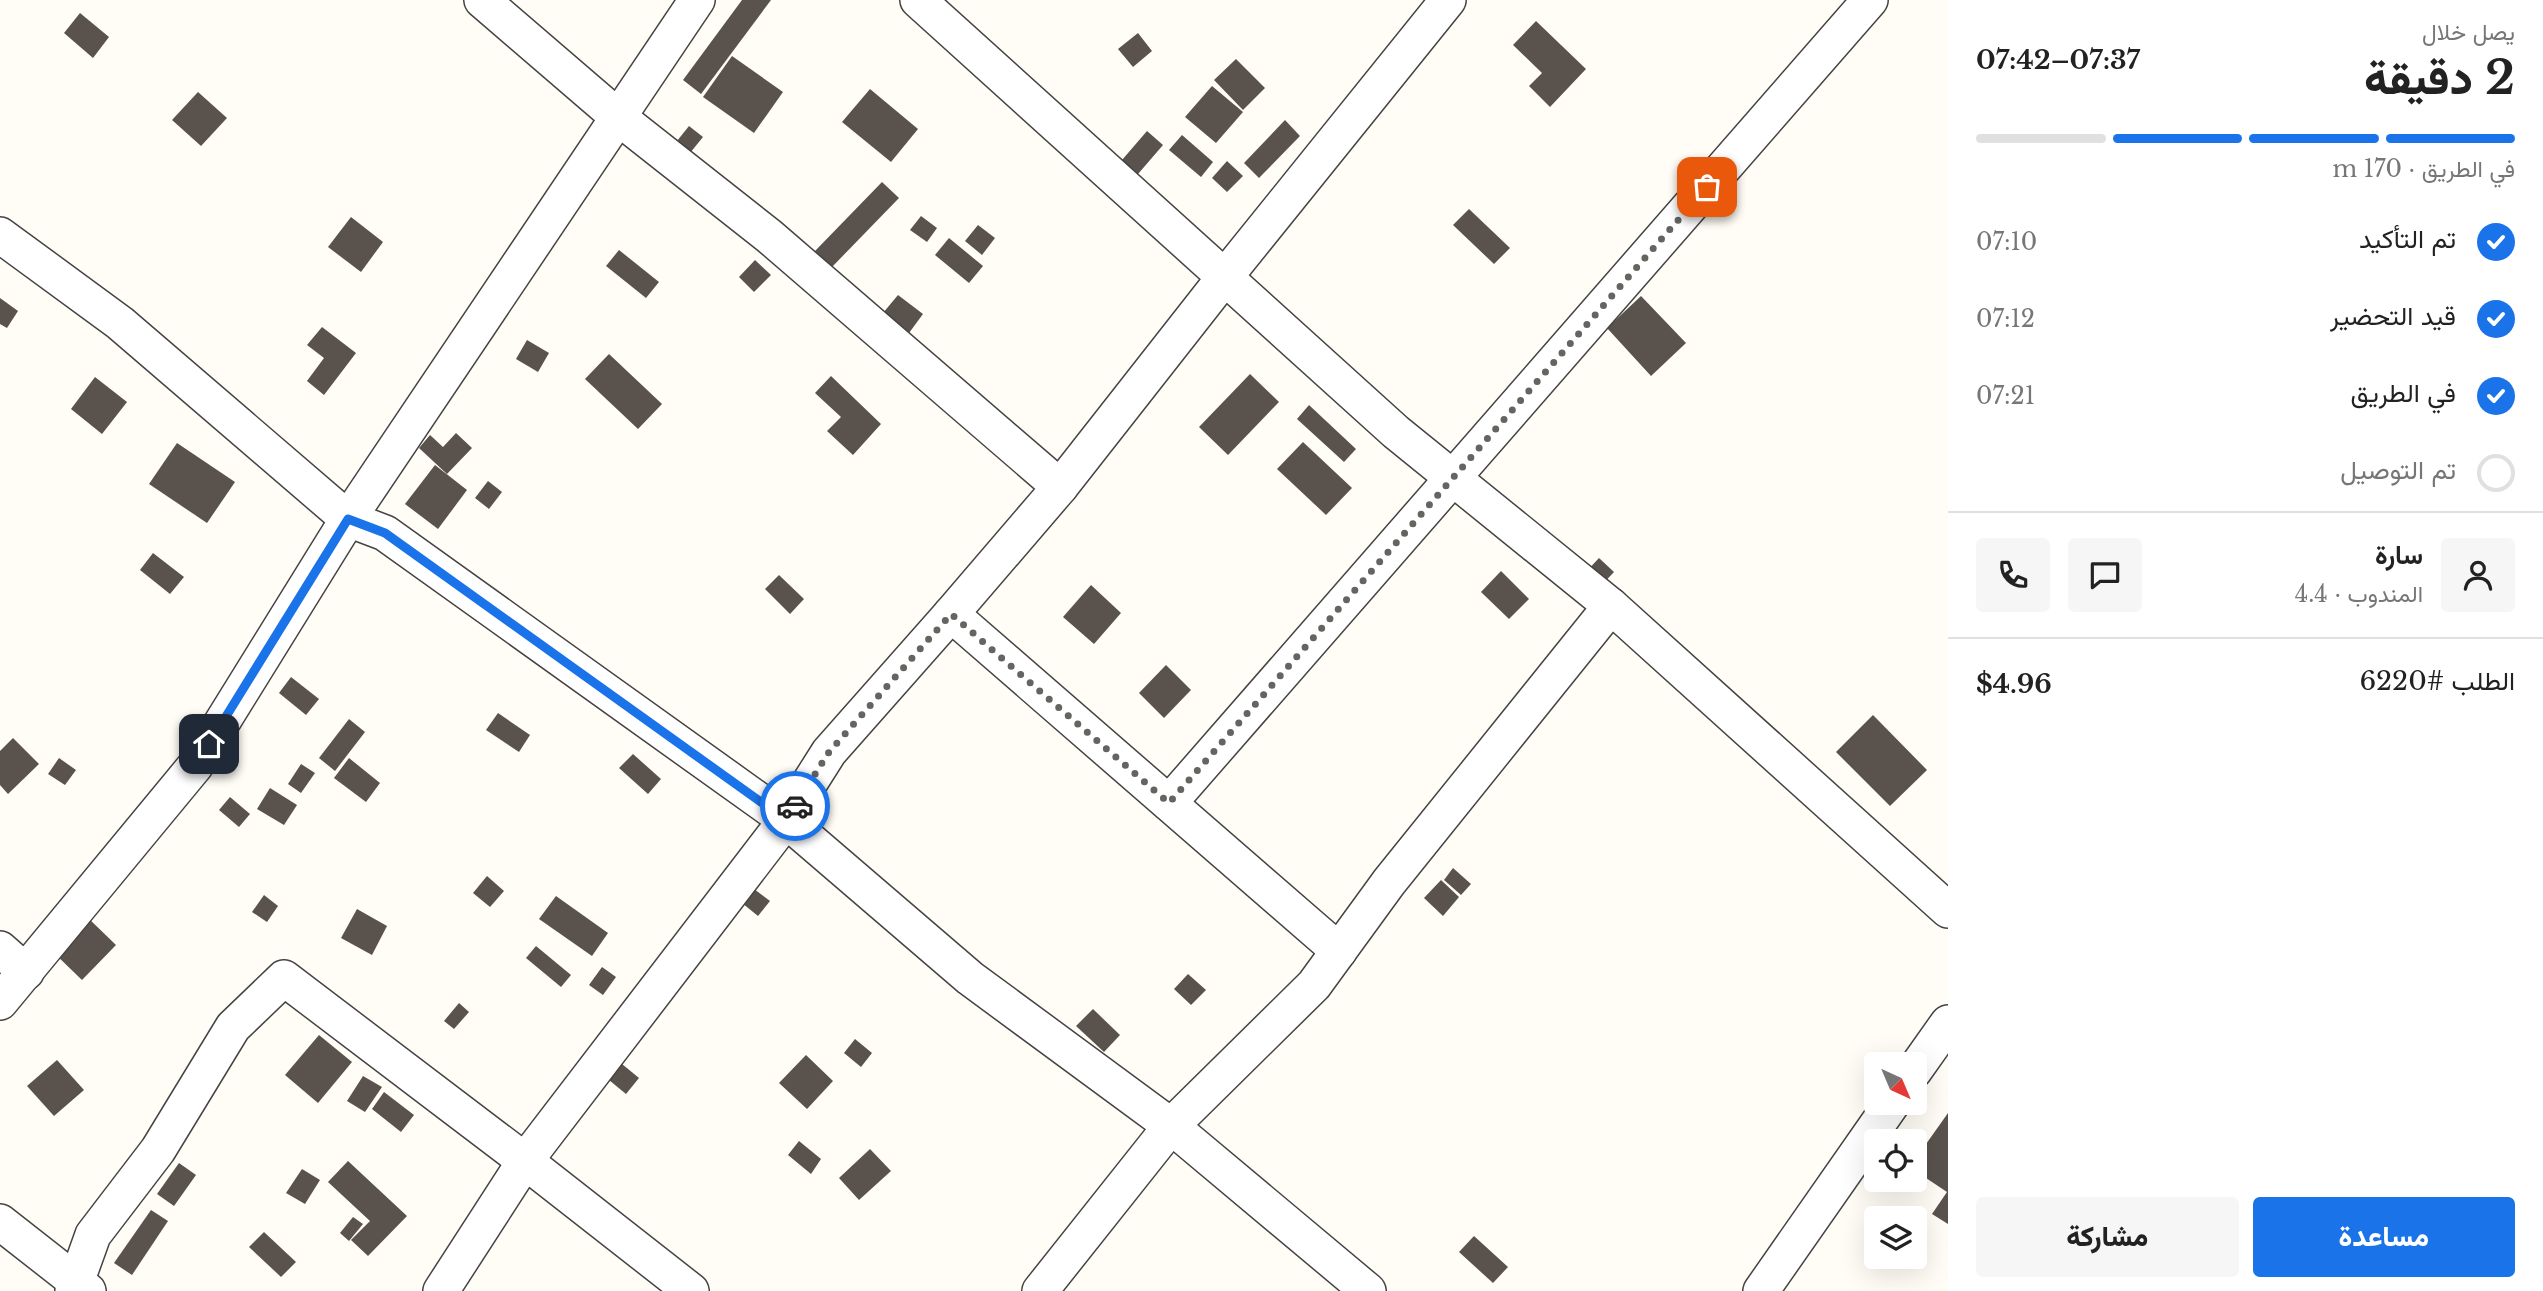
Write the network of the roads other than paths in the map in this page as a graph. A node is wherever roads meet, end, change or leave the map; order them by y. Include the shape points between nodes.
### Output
1 (482, 0) edge
2 (697, 0) edge
3 (918, 0) edge
4 (1448, 0) edge
5 (1870, 0) edge
6 (618, 117) junction
7 (0, 235) edge
8 (1224, 278) junction
9 (1453, 478) junction
10 (1060, 487) junction
11 (348, 519) junction
12 (1611, 606) junction
13 (951, 614) junction
14 (1169, 803) junction
15 (786, 820) junction
16 (1948, 910) edge
17 (0, 949) edge
18 (1339, 951) junction
19 (26, 972) junction
20 (0, 1002) edge
21 (1948, 1023) edge
22 (1927, 1053) edge
23 (1884, 1115) edge
24 (1171, 1126) junction
25 (526, 1161) junction
26 (0, 1222) edge
27 (79, 1288) edge
28 (441, 1291) edge
29 (691, 1291) edge
30 (1040, 1291) edge
31 (1368, 1291) edge
32 (1761, 1291) edge

1 - 6 street
2 - 6 street
3 - 8 street
4 - 8 street
5 - 9 street
6 - 10 street via 769,236
6 - 11 street
7 - 11 street via 120,323
8 - 9 street
8 - 10 street
9 - 12 street
9 - 14 street
10 - 13 street
11 - 15 street via 385,533
11 - 19 street via 195,766
12 - 16 street
12 - 18 street
13 - 14 street
13 - 15 street via 829,752
14 - 18 street
15 - 24 street via 970,978
15 - 25 street
17 - 19 street
18 - 24 street via 1314,985
19 - 20 street
21 - 22 street
23 - 32 street
24 - 30 street
24 - 31 street
25 - 27 street via 284,978 233,1027 158,1150 93,1235
25 - 28 street
25 - 29 street
26 - 27 street

